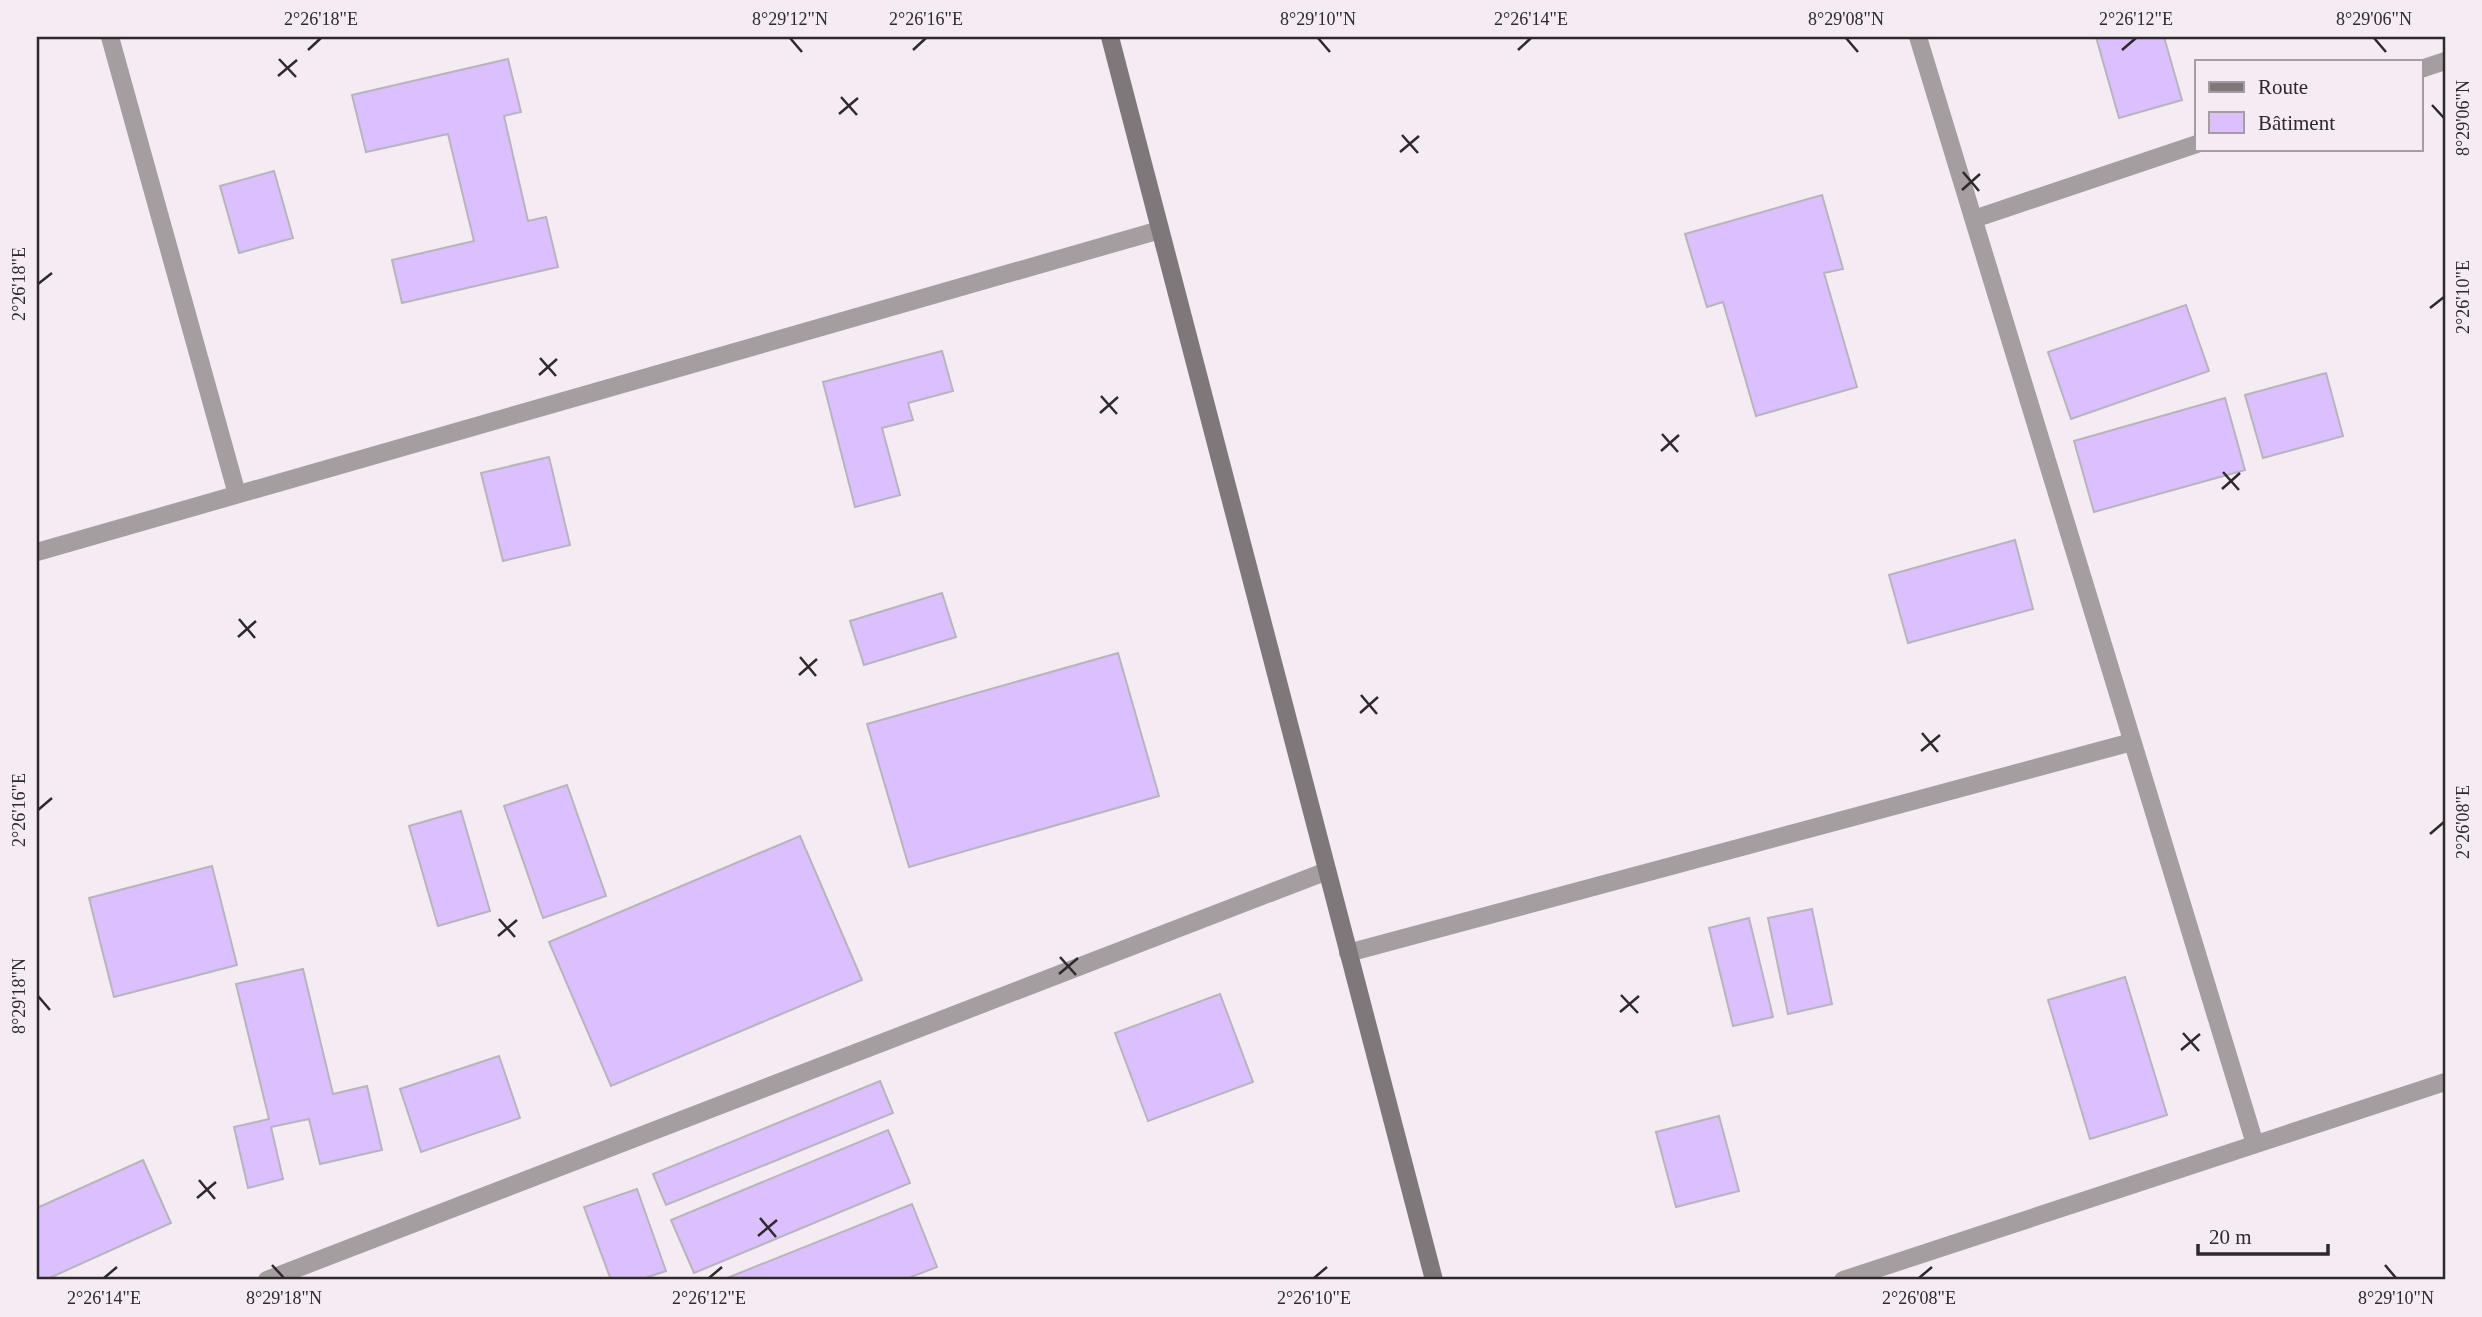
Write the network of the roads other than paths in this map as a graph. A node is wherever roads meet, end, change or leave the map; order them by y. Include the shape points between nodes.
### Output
1 (110, 37) edge
2 (1110, 37) edge
3 (1918, 37) edge
4 (2445, 61) edge
5 (2422, 69) edge
6 (2195, 145) edge
7 (1974, 219) junction
8 (1160, 230) junction
9 (237, 494) junction
10 (37, 552) edge
11 (2132, 742) junction
12 (1327, 871) junction
13 (1348, 953) junction
14 (2445, 1083) edge
15 (2255, 1144) junction
16 (267, 1280) edge
17 (1434, 1280) edge
18 (1843, 1280) edge

1 - 9 street
2 - 8 main road
3 - 7 street
4 - 5 street
6 - 7 street
7 - 11 street
8 - 9 street
8 - 12 main road
9 - 10 street
11 - 13 street
11 - 15 street
12 - 13 main road
12 - 16 street
13 - 17 main road
14 - 15 street
15 - 18 street

